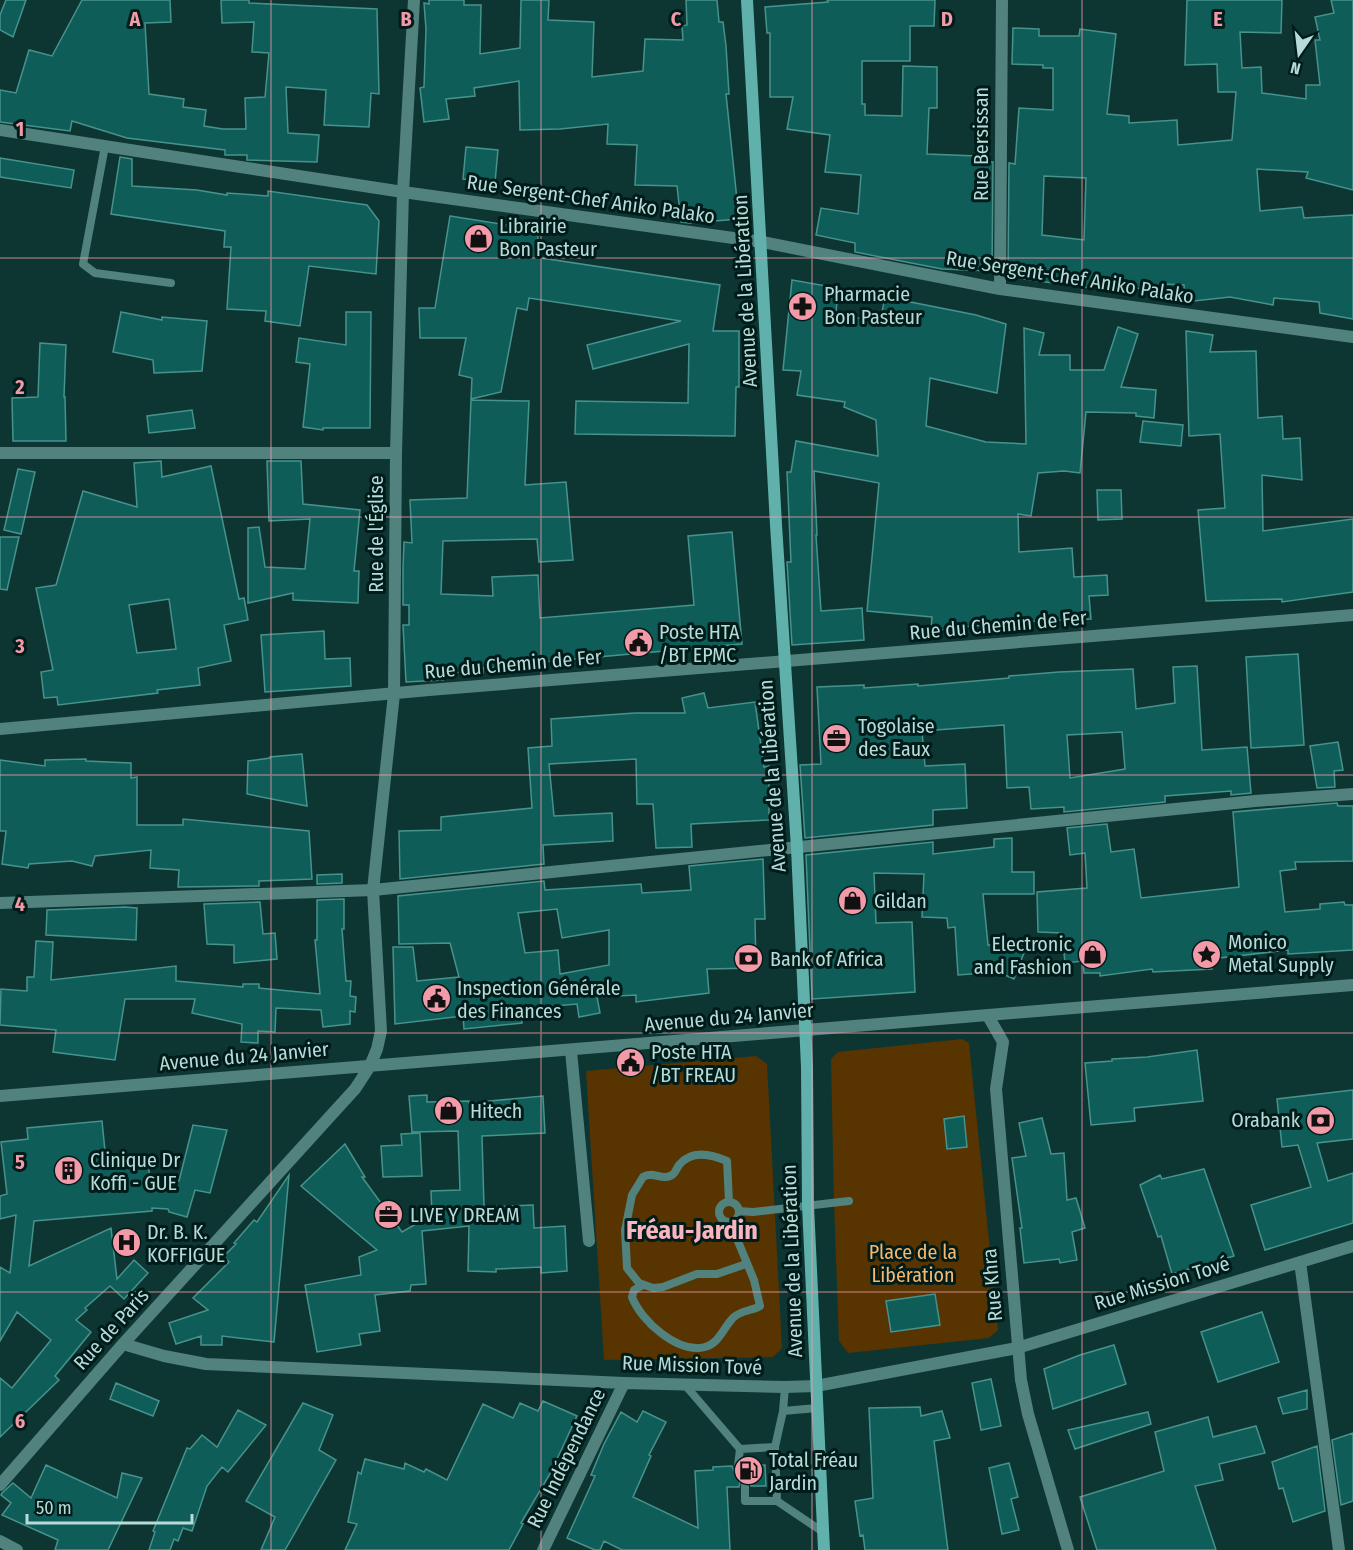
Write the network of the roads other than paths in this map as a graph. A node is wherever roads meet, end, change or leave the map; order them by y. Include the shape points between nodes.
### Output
1 (414, 0) edge
2 (747, 0) edge
3 (1002, 0) edge
4 (0, 130) edge
5 (105, 146) junction
6 (403, 192) junction
7 (762, 242) junction
8 (171, 283) dead end
9 (1000, 289) junction
10 (1353, 338) edge
11 (0, 453) edge
12 (396, 453) junction
13 (1353, 615) edge
14 (785, 661) junction
15 (394, 693) junction
16 (0, 729) edge
17 (1353, 794) edge
18 (797, 848) junction
19 (373, 890) junction
20 (0, 903) edge
21 (1353, 985) edge
22 (988, 1016) junction
23 (805, 1029) junction
24 (571, 1051) junction
25 (370, 1066) junction
26 (0, 1096) edge
27 (849, 1201) dead end
28 (729, 1202) junction
29 (808, 1205) junction
30 (739, 1211) junction
31 (730, 1222) junction
32 (589, 1241) dead end
33 (1353, 1246) edge
34 (1300, 1262) junction
35 (746, 1264) junction
36 (643, 1285) junction
37 (123, 1344) junction
38 (1017, 1348) junction
39 (624, 1383) junction
40 (685, 1385) junction
41 (816, 1386) junction
42 (785, 1387) junction
43 (817, 1408) junction
44 (783, 1411) junction
45 (775, 1447) junction
46 (740, 1449) junction
47 (738, 1466) dead end
48 (0, 1485) edge
49 (745, 1486) dead end
50 (777, 1501) junction
51 (823, 1532) junction
52 (0, 1541) edge
53 (17, 1550) edge
54 (543, 1550) edge
55 (824, 1550) edge
56 (1068, 1550) edge
57 (1339, 1550) edge

1 - 6 street, Rue de l'Église
2 - 7 main road, Avenue de la Libération
3 - 9 street, Rue Bersissan
4 - 5 street, Rue Sergent-Chef Aniko Palako
5 - 6 street, Rue Sergent-Chef Aniko Palako
5 - 8 lane via 83,264 95,273
6 - 7 street, Rue Sergent-Chef Aniko Palako
6 - 12 street, Rue de l'Église
7 - 9 street, Rue Sergent-Chef Aniko Palako
7 - 14 main road, Avenue de la Libération
9 - 10 street, Rue Sergent-Chef Aniko Palako
11 - 12 street
12 - 15 street, Rue de l'Église
13 - 14 street, Rue du Chemin de Fer
14 - 15 street, Rue du Chemin de Fer
14 - 18 main road, Avenue de la Libération
15 - 16 street, Rue du Chemin de Fer
15 - 19 street, Rue de l'Église
17 - 18 street
18 - 19 street
18 - 23 main road, Avenue de la Libération
19 - 20 street
19 - 25 street, Rue de l'Église via 381,1031
21 - 22 street, Avenue du 24 Janvier
22 - 23 street, Avenue du 24 Janvier
22 - 38 street, Rue Khra via 1003,1042 996,1089
23 - 24 street, Avenue du 24 Janvier
23 - 29 main road, Avenue de la Libération
24 - 25 street, Avenue du 24 Janvier
24 - 32 street
25 - 26 street, Avenue du 24 Janvier
25 - 37 street, Rue de Paris via 348,1097
27 - 29 lane
28 - 30 lane
28 - 31 lane via 719,1212
28 - 36 lane via 727,1161 720,1158 694,1155 681,1162 669,1177 643,1177 632,1195 625,1230 627,1268
29 - 30 lane
29 - 41 main road, Avenue de la Libération
30 - 31 lane
31 - 35 lane
33 - 34 street, Rue Mission Tové
34 - 38 street, Rue Mission Tové
34 - 57 street
35 - 36 lane via 717,1274 697,1274 663,1287
35 - 36 lane via 760,1306 737,1314 716,1340 704,1347 685,1347 647,1322 632,1297 634,1290
37 - 39 street, Rue Mission Tové via 206,1364
37 - 48 street, Rue de Paris
38 - 41 street, Rue Mission Tové
38 - 56 street, Rue Khra via 1028,1414
39 - 40 street, Rue Mission Tové
39 - 54 street, Rue Indépendance
40 - 42 street, Rue Mission Tové
40 - 46 lane
41 - 42 street, Rue Mission Tové
41 - 43 main road, Avenue de la Libération
42 - 44 lane
43 - 44 lane
43 - 51 main road, Avenue de la Libération
44 - 45 lane
45 - 46 lane
45 - 50 lane
46 - 47 lane
49 - 50 lane via 745,1501
50 - 51 lane
51 - 55 main road, Avenue de la Libération
52 - 53 street

